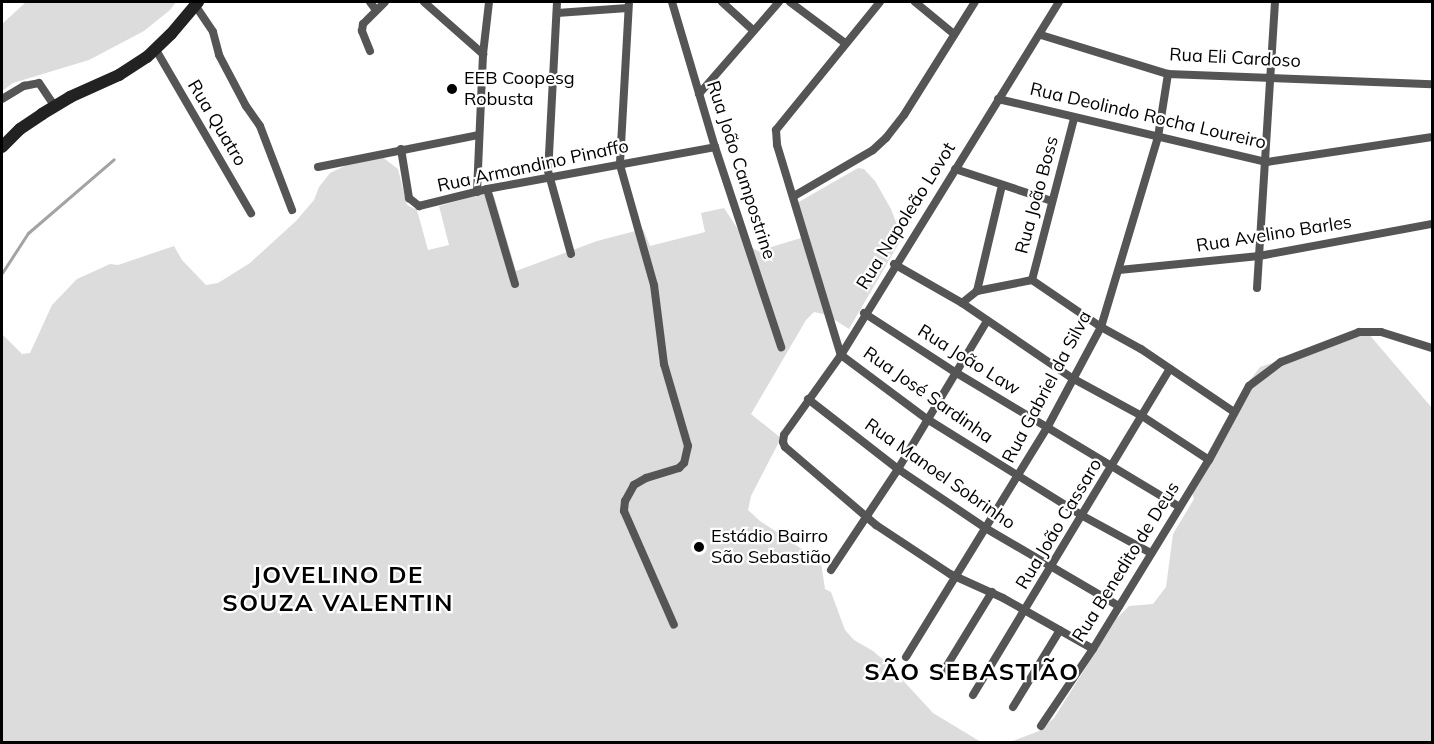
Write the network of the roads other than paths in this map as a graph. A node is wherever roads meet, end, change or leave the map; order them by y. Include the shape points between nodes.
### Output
1 (370, 2) edge
2 (385, 2) edge
3 (424, 2) edge
4 (489, 2) edge
5 (557, 2) edge
6 (672, 2) edge
7 (722, 2) edge
8 (779, 2) edge
9 (790, 2) edge
10 (879, 2) edge
11 (915, 2) edge
12 (975, 2) edge
13 (1059, 2) edge
14 (1275, 2) edge
15 (196, 3) edge
16 (628, 5) edge
17 (376, 10) junction
18 (557, 13) junction
19 (753, 30) junction
20 (954, 34) junction
21 (1041, 35) junction
22 (845, 43) junction
23 (156, 50) junction
24 (370, 51) dead end
25 (483, 54) junction
26 (1168, 74) junction
27 (1271, 77) junction
28 (1432, 84) edge
29 (699, 94) junction
30 (2, 99) edge
31 (998, 99) junction
32 (55, 107) junction
33 (1074, 119) junction
34 (478, 135) junction
35 (1158, 137) junction
36 (1432, 137) edge
37 (2, 147) edge
38 (715, 147) junction
39 (401, 149) junction
40 (1267, 162) junction
41 (620, 165) junction
42 (318, 167) dead end
43 (955, 169) junction
44 (549, 177) junction
45 (1002, 185) junction
46 (487, 189) junction
47 (477, 192) junction
48 (794, 196) junction
49 (1052, 201) junction
50 (292, 210) dead end
51 (251, 213) dead end
52 (1432, 224) edge
53 (571, 254) dead end
54 (1259, 256) junction
55 (894, 264) junction
56 (1119, 270) junction
57 (1032, 280) junction
58 (515, 284) dead end
59 (1257, 288) dead end
60 (977, 291) junction
61 (962, 303) junction
62 (864, 313) junction
63 (987, 321) junction
64 (1101, 327) junction
65 (781, 347) dead end
66 (1432, 348) edge
67 (841, 355) junction
68 (1170, 369) junction
69 (955, 372) junction
70 (1072, 378) junction
71 (808, 399) junction
72 (1234, 412) junction
73 (1142, 416) junction
74 (927, 419) junction
75 (1047, 428) junction
76 (1209, 460) junction
77 (1113, 467) junction
78 (898, 469) junction
79 (1018, 476) junction
80 (1180, 507) junction
81 (1081, 515) junction
82 (867, 518) junction
83 (987, 529) junction
84 (1151, 553) junction
85 (1054, 566) junction
86 (831, 570) dead end
87 (955, 576) junction
88 (992, 592) junction
89 (1119, 606) junction
90 (1025, 611) junction
91 (674, 625) dead end
92 (1059, 630) junction
93 (1092, 649) junction
94 (906, 657) dead end
95 (944, 672) dead end
96 (973, 695) dead end
97 (1013, 707) dead end
98 (1041, 726) dead end

1 - 17 street
2 - 17 street
3 - 25 street
4 - 25 street
5 - 18 street
6 - 29 street, Rua João Campostrine
7 - 19 street
8 - 19 street
9 - 22 street
10 - 22 street
11 - 20 street
12 - 20 street
13 - 21 street, Rua Napoleão Lovot
14 - 27 street
15 - 23 street
15 - 50 street via 213,32 219,55 260,126
16 - 18 street
16 - 41 street
17 - 24 street via 362,28
18 - 44 street
19 - 29 street
20 - 48 street via 886,138 873,150
21 - 26 street, Rua Eli Cardoso
21 - 31 street, Rua Napoleão Lovot
22 - 48 street via 779,125 776,137
23 - 32 street via 119,75
23 - 51 street, Rua Quatro
25 - 34 street
26 - 27 street, Rua Eli Cardoso
26 - 35 street, Rua Gabriel da Silva
27 - 28 street, Rua Eli Cardoso
27 - 40 street
29 - 38 street, Rua João Campostrine
30 - 32 street via 24,86 39,83
31 - 33 street, Rua Deolindo Rocha Loureiro
31 - 43 street, Rua Napoleão Lovot
32 - 37 street via 20,129
33 - 35 street, Rua Deolindo Rocha Loureiro
33 - 49 street, Rua João Boss
34 - 39 street
34 - 47 street
35 - 40 street, Rua Deolindo Rocha Loureiro
35 - 56 street, Rua Gabriel da Silva
36 - 40 street, Rua Deolindo Rocha Loureiro
38 - 41 street, Rua Armandino Pinaffo
38 - 65 street, Rua João Campostrine
39 - 42 street
39 - 47 street, Rua Armandino Pinaffo via 409,198 416,205
40 - 54 street
41 - 44 street, Rua Armandino Pinaffo
41 - 91 street via 654,285 664,364 688,446 679,468 634,485 624,511
43 - 45 street
43 - 55 street, Rua Napoleão Lovot
44 - 46 street, Rua Armandino Pinaffo
44 - 53 street
45 - 49 street
45 - 60 street
46 - 47 street, Rua Armandino Pinaffo
46 - 58 street
48 - 67 street
49 - 57 street, Rua João Boss
52 - 54 street, Rua Avelino Barles
54 - 56 street, Rua Avelino Barles
54 - 59 street
55 - 61 street
55 - 62 street, Rua Napoleão Lovot
56 - 64 street, Rua Gabriel da Silva
57 - 60 street
57 - 64 street
60 - 61 street
61 - 63 street
62 - 67 street, Rua Napoleão Lovot
62 - 69 street, Rua João Law
63 - 69 street
63 - 70 street
64 - 68 street
64 - 70 street, Rua Gabriel da Silva
66 - 72 street, Rua Benedito de Deus via 1381,332 1359,332 1281,362 1249,386
67 - 71 street, Rua Napoleão Lovot
67 - 74 street, Rua José Sardinha
68 - 72 street
68 - 73 street, Rua João Cassaro
69 - 74 street
69 - 75 street, Rua João Law
70 - 73 street
70 - 75 street, Rua Gabriel da Silva
71 - 78 street, Rua Manoel Sobrinho
71 - 82 street, Rua Napoleão Lovot via 784,435 785,447
72 - 76 street, Rua Benedito de Deus
73 - 76 street
73 - 77 street, Rua João Cassaro
74 - 78 street
74 - 79 street, Rua José Sardinha
75 - 77 street, Rua João Law
75 - 79 street, Rua Gabriel da Silva
76 - 80 street, Rua Benedito de Deus
77 - 80 street, Rua João Law
77 - 81 street, Rua João Cassaro
78 - 82 street
78 - 83 street, Rua Manoel Sobrinho
79 - 81 street, Rua José Sardinha
79 - 83 street, Rua Gabriel da Silva
80 - 84 street, Rua Benedito de Deus
81 - 84 street, Rua José Sardinha
81 - 85 street, Rua João Cassaro
82 - 86 street
82 - 87 street
83 - 85 street, Rua Manoel Sobrinho
83 - 87 street, Rua Gabriel da Silva
84 - 89 street, Rua Benedito de Deus
85 - 89 street, Rua Manoel Sobrinho
85 - 90 street, Rua João Cassaro
87 - 88 street
87 - 94 street, Rua Gabriel da Silva
88 - 90 street
88 - 95 street
89 - 93 street, Rua Benedito de Deus
90 - 92 street
90 - 96 street, Rua João Cassaro
92 - 93 street
92 - 97 street
93 - 98 street, Rua Benedito de Deus

